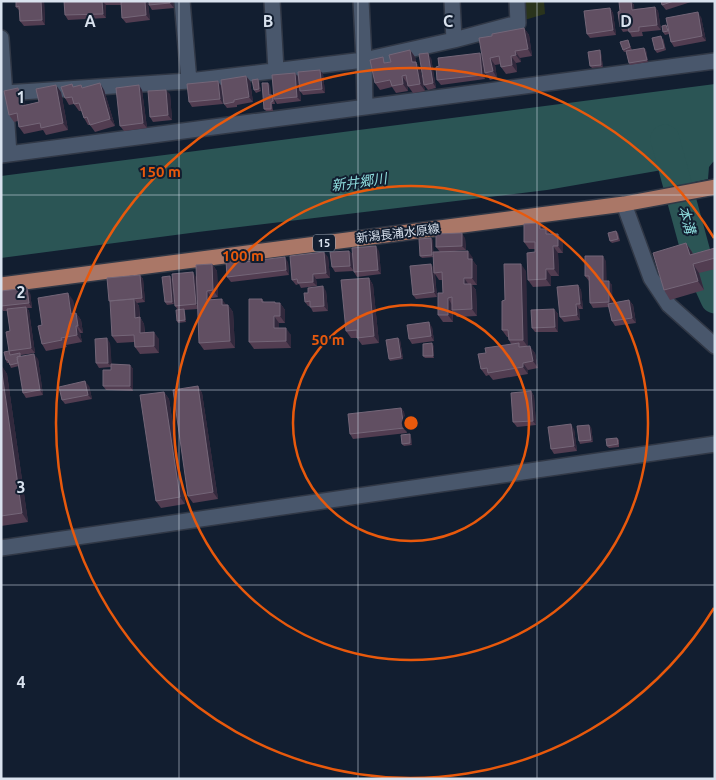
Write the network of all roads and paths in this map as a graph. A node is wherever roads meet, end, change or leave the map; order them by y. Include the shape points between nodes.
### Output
1 (182, 1) edge
2 (272, 1) edge
3 (361, 1) edge
4 (452, 1) edge
5 (517, 1) edge
6 (1, 38) edge
7 (454, 40) junction
8 (364, 60) junction
9 (715, 61) edge
10 (2, 67) edge
11 (276, 70) junction
12 (189, 81) junction
13 (5, 93) junction
14 (365, 107) junction
15 (5, 154) edge
16 (713, 188) edge
17 (624, 204) junction
18 (1, 285) edge
19 (715, 346) edge
20 (715, 444) edge
21 (1, 548) edge

1 - 12 street
2 - 11 street
3 - 8 street
4 - 7 street
5 - 7 street via 518,24
6 - 10 street
7 - 8 street
8 - 11 street
8 - 14 street
9 - 14 street
10 - 13 street
11 - 12 street
12 - 13 street
13 - 15 street
14 - 15 street
16 - 17 main road, 新潟長浦水原線 / 15
17 - 18 main road, 新潟長浦水原線 / 15
17 - 19 street via 651,278 668,305
20 - 21 street

